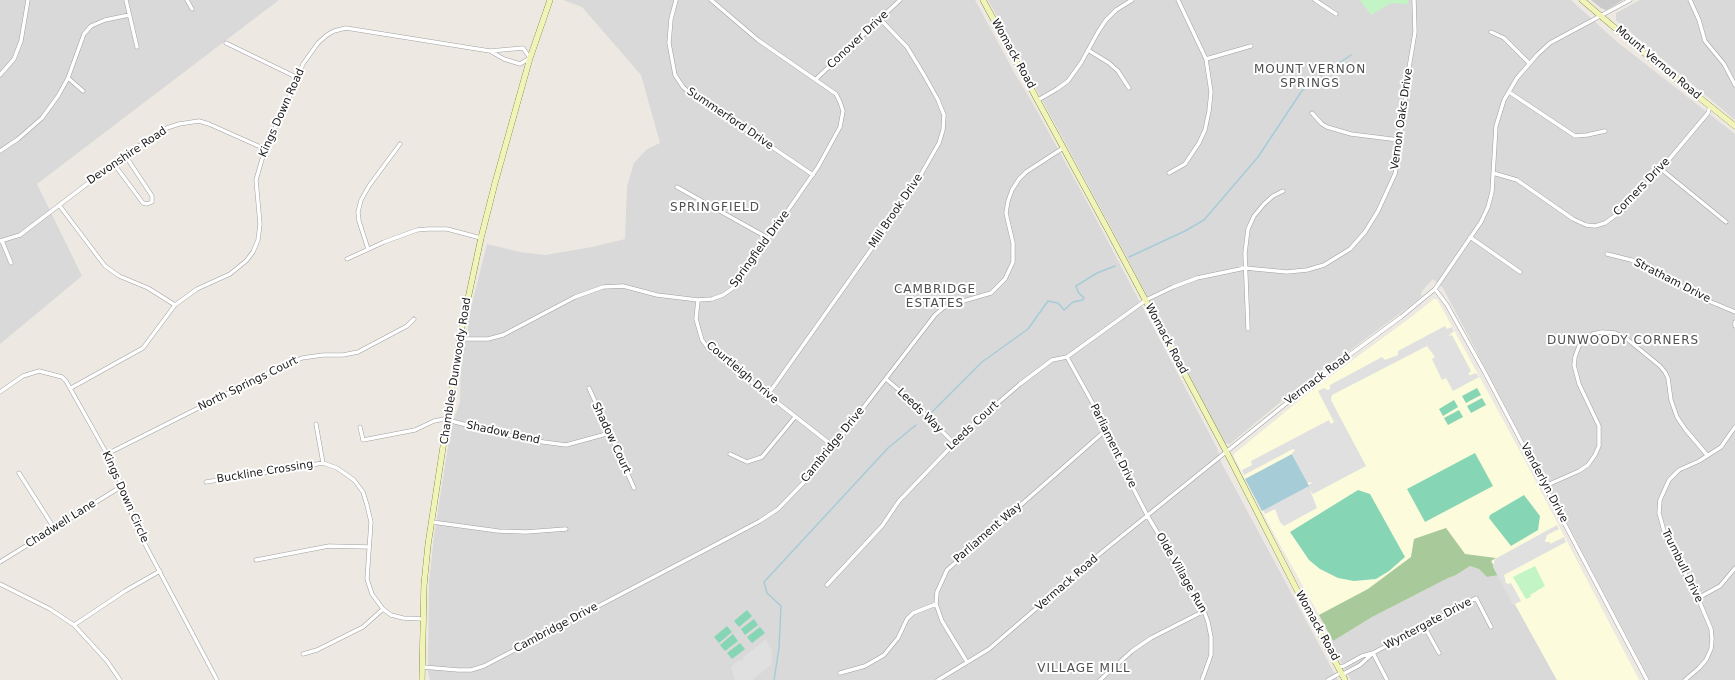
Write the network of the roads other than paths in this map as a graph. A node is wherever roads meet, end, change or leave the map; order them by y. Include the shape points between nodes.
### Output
1 (28, 0) edge
2 (126, 0) edge
3 (187, 0) edge
4 (550, 0) edge
5 (676, 0) edge
6 (711, 0) edge
7 (900, 0) edge
8 (983, 0) edge
9 (1132, 0) edge
10 (1178, 0) edge
11 (1315, 0) edge
12 (1414, 0) edge
13 (1582, 0) edge
14 (1630, 0) edge
15 (1690, 0) edge
16 (192, 9) dead end
17 (1336, 14) dead end
18 (129, 15) junction
19 (1602, 16) junction
20 (880, 19) junction
21 (1491, 32) dead end
22 (226, 43) dead end
23 (1251, 46) dead end
24 (137, 47) dead end
25 (1088, 50) junction
26 (490, 51) junction
27 (530, 58) junction
28 (1206, 59) junction
29 (1529, 63) junction
30 (0, 76) edge
31 (68, 78) junction
32 (298, 78) junction
33 (816, 80) junction
34 (1735, 85) edge
35 (1129, 88) dead end
36 (83, 91) dead end
37 (1509, 92) junction
38 (1038, 100) junction
39 (1710, 106) junction
40 (1312, 113) dead end
41 (1735, 126) edge
42 (1605, 131) dead end
43 (1399, 140) junction
44 (400, 144) dead end
45 (1063, 148) junction
46 (265, 149) junction
47 (0, 151) edge
48 (125, 155) junction
49 (114, 164) junction
50 (1661, 169) junction
51 (1493, 172) junction
52 (1169, 173) dead end
53 (813, 175) junction
54 (677, 186) dead end
55 (1283, 191) dead end
56 (59, 204) junction
57 (1726, 222) dead end
58 (1470, 237) junction
59 (481, 238) junction
60 (768, 238) junction
61 (1, 241) edge
62 (368, 249) junction
63 (1607, 254) dead end
64 (347, 258) dead end
65 (11, 263) dead end
66 (1246, 268) junction
67 (1520, 272) dead end
68 (1435, 289) junction
69 (698, 300) junction
70 (1146, 300) junction
71 (175, 305) junction
72 (1735, 312) edge
73 (414, 319) dead end
74 (1735, 322) edge
75 (1735, 326) edge
76 (1248, 329) dead end
77 (460, 336) junction
78 (1067, 357) junction
79 (886, 379) junction
80 (71, 388) junction
81 (589, 388) dead end
82 (0, 392) edge
83 (767, 396) junction
84 (795, 417) junction
85 (448, 420) junction
86 (316, 424) dead end
87 (360, 427) dead end
88 (1735, 427) edge
89 (1107, 429) junction
90 (610, 433) junction
91 (954, 443) junction
92 (832, 446) junction
93 (1226, 453) junction
94 (107, 454) junction
95 (730, 454) dead end
96 (1707, 455) junction
97 (323, 463) junction
98 (19, 472) dead end
99 (206, 482) dead end
100 (122, 486) junction
101 (1545, 486) junction
102 (634, 488) dead end
103 (1147, 515) junction
104 (432, 522) junction
105 (54, 528) junction
106 (566, 529) dead end
107 (369, 547) junction
108 (256, 560) dead end
109 (0, 562) edge
110 (1735, 568) edge
111 (160, 571) junction
112 (0, 584) edge
113 (827, 585) dead end
114 (1698, 598) junction
115 (936, 604) junction
116 (383, 609) junction
117 (1204, 611) junction
118 (423, 619) junction
119 (74, 625) junction
120 (1424, 626) junction
121 (1491, 627) dead end
122 (1373, 653) junction
123 (1439, 653) dead end
124 (303, 654) dead end
125 (967, 662) junction
126 (1348, 664) junction
127 (423, 667) junction
128 (1351, 669) junction
129 (840, 673) dead end
130 (1342, 674) edge
131 (120, 680) edge
132 (217, 680) edge
133 (422, 680) edge
134 (938, 680) edge
135 (1100, 680) edge
136 (1202, 680) edge
137 (1328, 680) edge
138 (1387, 680) edge
139 (1647, 680) edge
140 (1685, 680) edge

1 - 30 street via 21,42 14,59
2 - 18 street
3 - 16 street
4 - 27 street, Chamblee Dunwoody Road
5 - 53 street, Summerford Drive via 669,44 675,75 683,87 695,98
6 - 33 street, Springfield Drive via 758,40
7 - 20 street, Conover Drive
8 - 38 street, Womack Road
9 - 25 street via 1106,20
10 - 28 street
11 - 17 street
12 - 43 street, Vernon Oaks Drive via 1415,32
13 - 19 street, Mount Vernon Road
14 - 19 street, Vermack Road
15 - 34 street via 1705,40 1724,64
18 - 24 street
18 - 31 street via 105,20 92,26 84,34
19 - 29 street, Vermack Road via 1550,43
19 - 39 street, Mount Vernon Road
20 - 33 street, Conover Drive
20 - 83 street, Mill Brook Drive via 907,47 924,75 944,115 943,130 939,143 907,199
21 - 29 street via 1504,38
22 - 32 street
23 - 28 street
25 - 35 street via 1118,71
25 - 38 street via 1068,81
26 - 27 street, Kings Down Road via 520,64
26 - 27 street, Kings Down Road via 523,48
26 - 32 street, Kings Down Road via 346,28 334,31 318,43 303,64
27 - 59 street, Chamblee Dunwoody Road
28 - 52 street via 1211,92 1205,130 1185,164
29 - 37 street, Vermack Road
31 - 36 street
31 - 47 street via 42,118
32 - 46 street, Kings Down Road
33 - 53 street, Springfield Drive via 836,94 843,111 836,136
37 - 42 street via 1575,136
37 - 51 street, Vermack Road via 1496,126
38 - 45 street, Womack Road
39 - 41 street, Mount Vernon Road
39 - 50 street, Corners Drive via 1708,113
40 - 43 street via 1327,127 1351,134
43 - 66 street, Vernon Oaks Drive via 1398,159 1387,192 1365,232 1350,249 1324,265 1307,270 1287,272
44 - 62 street via 361,200 359,220
45 - 70 street, Womack Road
45 - 79 street, Cambridge Drive via 1026,172 1012,190 1006,213 1013,243 1013,262 1006,279 991,293 943,308
46 - 48 street, Devonshire Road via 199,121 167,128
46 - 71 street, Kings Down Road via 256,180 260,224 253,252 234,270 197,289
48 - 49 street, Devonshire Road
48 - 49 street via 152,196 152,202 143,203
49 - 56 street, Devonshire Road
50 - 51 street, Corners Drive via 1623,210 1595,226 1573,219 1517,180
50 - 57 street
51 - 58 street, Vermack Road via 1488,207
53 - 60 street, Springfield Drive
54 - 60 street
55 - 66 street via 1264,204 1251,222 1245,241
56 - 61 street, Devonshire Road via 20,235
56 - 71 street via 105,266
58 - 67 street
58 - 68 street, Vermack Road
59 - 62 street via 447,229 417,230
59 - 77 street, Chamblee Dunwoody Road
60 - 69 street, Springfield Drive via 733,288 712,299
61 - 65 street
62 - 64 street
63 - 72 street, Stratham Drive via 1646,266 1704,299
66 - 70 street, Vernon Oaks Drive via 1197,278
66 - 76 street
68 - 93 street, Vermack Road via 1314,381
68 - 101 street, Vanderlyn Drive via 1448,305
69 - 77 street, Springfield Drive via 657,295 623,286 603,287 575,298 503,335 488,339 466,339
69 - 83 street, Courtleigh Drive via 696,319 702,340 708,348
70 - 78 street, Leeds Court
70 - 93 street, Womack Road
71 - 80 street, Kings Down Road via 143,348
73 - 94 street, North Springs Court via 374,346 358,352 302,358 270,372
74 - 75 street
77 - 85 street, Chamblee Dunwoody Road
78 - 89 street, Parliament Drive
78 - 91 street, Leeds Court via 1052,360 1020,384
79 - 91 street, Leeds Way
79 - 92 street, Cambridge Drive
80 - 82 street, Kings Down Circle via 62,377 39,370 23,376
80 - 94 street, Kings Down Circle
81 - 90 street, Shadow Court
83 - 84 street, Courtleigh Drive
84 - 92 street, Courtleigh Drive
84 - 95 street via 762,458 747,462
85 - 87 street, Shadow Bend via 434,421 415,430 363,440
85 - 90 street, Shadow Bend via 536,441 566,445
85 - 104 street, Chamblee Dunwoody Road
86 - 97 street
88 - 96 street, Trumbull Drive via 1721,447
89 - 103 street, Parliament Drive
89 - 115 street, Parliament Way via 951,565 941,580
90 - 102 street, Shadow Court
91 - 113 street, Leeds Court via 899,501 882,526
92 - 127 street, Cambridge Drive via 812,474 778,509 760,521 484,666 471,670
93 - 103 street, Vermack Road
93 - 130 street, Womack Road
94 - 100 street, Kings Down Circle
96 - 101 street via 1677,417 1671,400 1668,378 1660,366 1627,339 1615,333 1597,333 1586,338 1574,357 1579,384 1599,426 1599,446 1596,455 1579,471
96 - 114 street, Trumbull Drive via 1680,470 1670,480 1660,500 1659,513 1666,538
97 - 99 street, Buckline Crossing
97 - 107 street, Buckline Crossing via 344,472 363,492 371,522
98 - 105 street
100 - 105 street, Chadwell Lane
100 - 111 street, Kings Down Circle via 137,529
101 - 139 street, Vanderlyn Drive
103 - 117 street, Olde Village Run
103 - 125 street, Vermack Road via 1000,641
104 - 106 street via 498,531
104 - 118 street, Chamblee Dunwoody Road via 424,585
105 - 109 street, Chadwell Lane
107 - 108 street via 329,546
107 - 116 street, Buckline Crossing via 367,579 372,594
110 - 114 street via 1720,586
111 - 119 street
111 - 132 street, Kings Down Circle
112 - 119 street via 50,609
114 - 140 street, Trumbull Drive via 1711,629 1711,649 1706,660
115 - 125 street via 942,621
115 - 129 street via 913,613 884,655 865,666
116 - 118 street, Buckline Crossing via 391,615 403,618
116 - 124 street via 363,627 317,650
117 - 135 street via 1151,638 1132,651
117 - 136 street, Olde Village Run via 1211,637 1211,655
118 - 127 street, Chamblee Dunwoody Road
119 - 131 street via 107,661
120 - 121 street, Wyntergate Drive via 1476,598
120 - 122 street, Wyntergate Drive
120 - 123 street
122 - 126 street, Wyntergate Drive
122 - 128 street, Wyntergate Drive via 1360,665
122 - 138 street
125 - 134 street, Vermack Road
126 - 128 street
126 - 130 street, Wyntergate Drive
127 - 133 street, Chamblee Dunwoody Road
128 - 130 street, Wyntergate Drive
130 - 137 street

